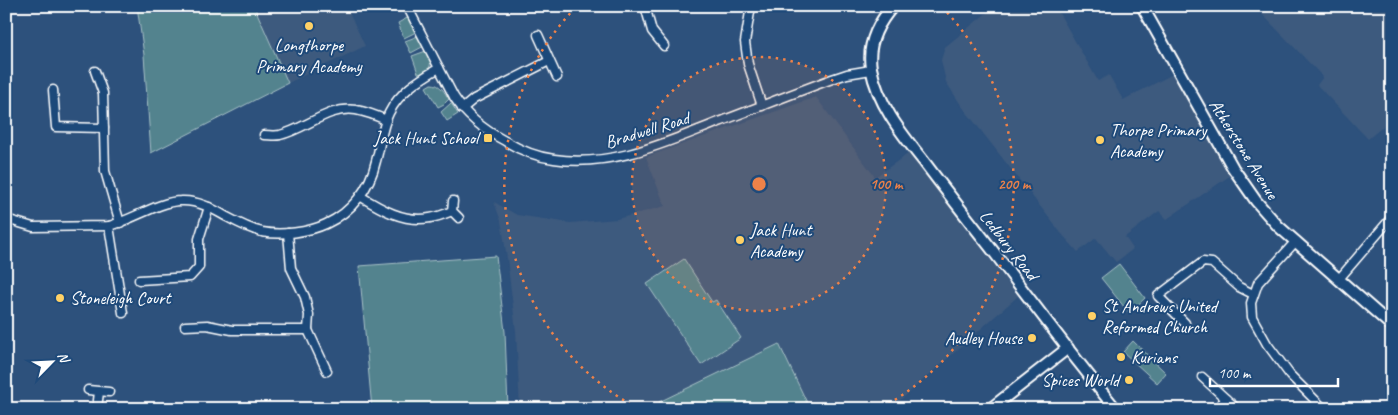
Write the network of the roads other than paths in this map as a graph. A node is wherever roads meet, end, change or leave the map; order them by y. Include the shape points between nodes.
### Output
1 (407, 6) edge
2 (645, 6) edge
3 (752, 6) edge
4 (893, 6) edge
5 (1142, 6) edge
6 (538, 35) dead end
7 (664, 46) dead end
8 (549, 61) junction
9 (439, 68) junction
10 (871, 70) junction
11 (95, 71) dead end
12 (557, 77) dead end
13 (53, 90) dead end
14 (762, 106) junction
15 (462, 109) junction
16 (386, 120) junction
17 (104, 128) junction
18 (264, 135) dead end
19 (360, 196) junction
20 (453, 201) dead end
21 (209, 207) junction
22 (452, 211) junction
23 (1392, 217) edge
24 (459, 218) dead end
25 (6, 219) edge
26 (120, 223) junction
27 (109, 226) junction
28 (288, 233) junction
29 (1296, 241) junction
30 (1339, 279) junction
31 (139, 280) dead end
32 (1253, 294) junction
33 (122, 313) dead end
34 (1185, 323) dead end
35 (185, 326) dead end
36 (1392, 326) edge
37 (308, 330) junction
38 (1068, 348) junction
39 (327, 371) dead end
40 (1202, 377) dead end
41 (88, 390) dead end
42 (98, 392) junction
43 (109, 392) dead end
44 (1226, 399) junction
45 (97, 409) edge
46 (990, 409) edge
47 (1116, 409) edge
48 (1217, 409) edge
49 (1237, 409) edge
50 (1324, 409) edge

1 - 9 street, Bradwell Road
2 - 7 street via 652,31
3 - 14 street via 745,42 748,64
4 - 10 street via 874,35
5 - 29 street, Atherstone Avenue via 1239,178 1265,212
6 - 8 street
8 - 12 street
8 - 15 street via 474,99
9 - 15 street, Bradwell Road
9 - 16 street via 410,86
10 - 14 street, Bradwell Road via 847,74
10 - 38 street, Ledbury Road via 876,89 896,125
11 - 17 street via 103,93
13 - 17 street via 56,127
14 - 15 street, Bradwell Road via 653,148 581,161 554,160 519,148 495,136
16 - 18 street via 356,110 344,110 292,131
16 - 19 street via 376,161
17 - 26 street via 105,171
19 - 22 street via 397,216 413,219
19 - 28 street via 327,224
20 - 22 street
21 - 26 street via 196,202 168,203
21 - 28 street via 247,227
21 - 31 street via 199,239 199,267 190,277
22 - 24 street
23 - 30 street
25 - 27 street via 34,227
26 - 27 street
27 - 33 street
28 - 37 street via 291,268 305,297
29 - 30 street, Atherstone Avenue
29 - 32 street via 1258,283
30 - 36 street, Atherstone Avenue
32 - 34 street via 1239,287 1212,263 1203,262 1158,296
32 - 50 street via 1252,317 1267,344 1290,375
35 - 37 street
37 - 39 street
38 - 46 street
38 - 47 street, Ledbury Road
40 - 44 street
41 - 42 street
42 - 43 street
42 - 45 street
44 - 48 street
44 - 49 street

